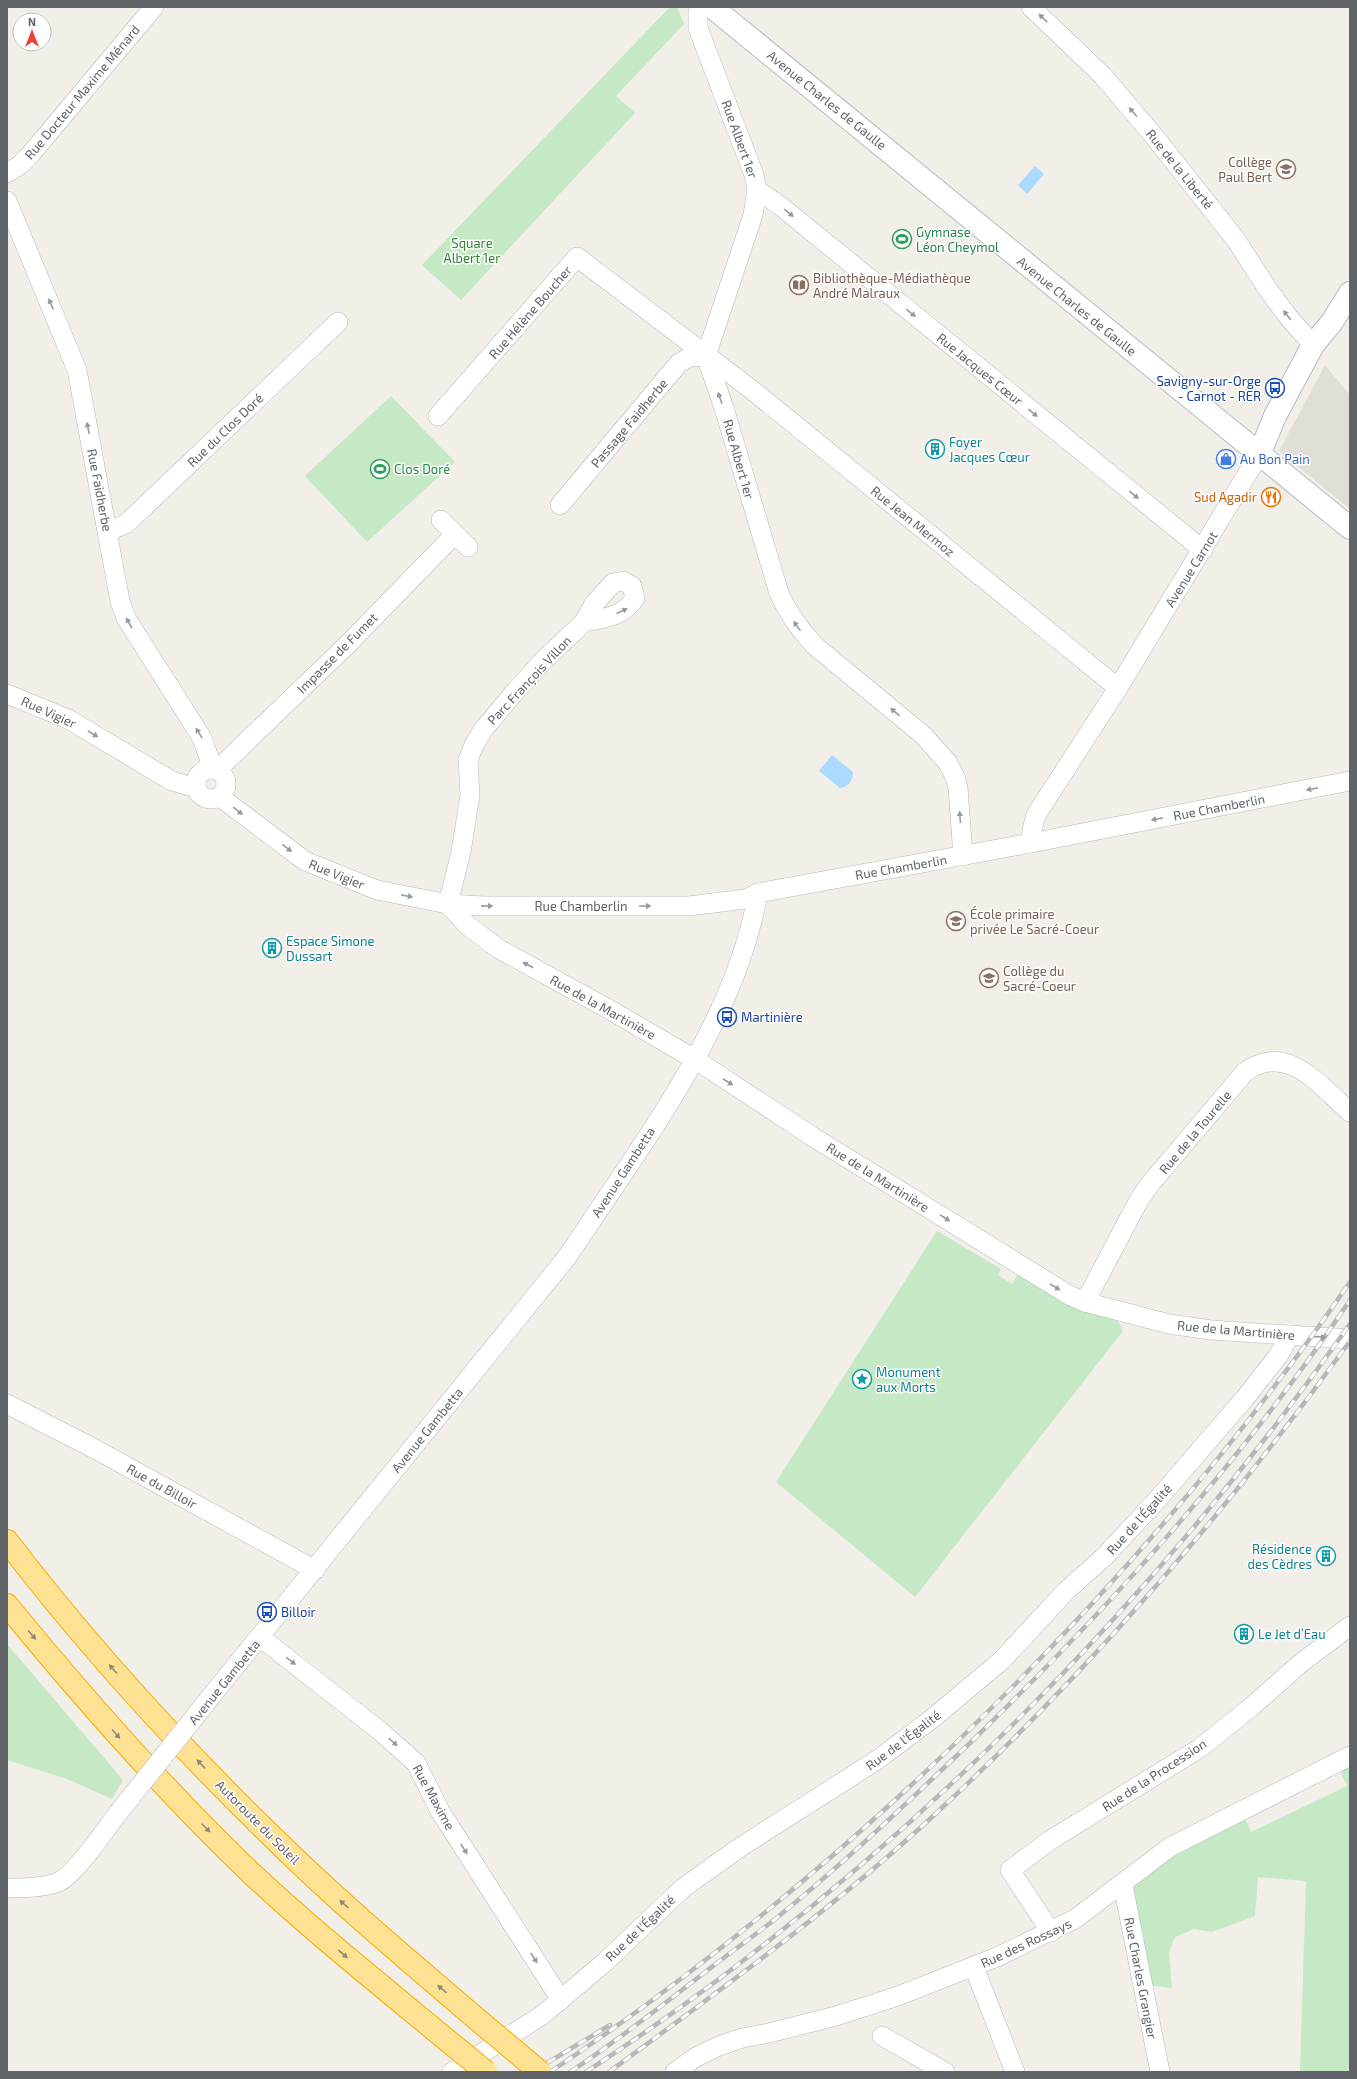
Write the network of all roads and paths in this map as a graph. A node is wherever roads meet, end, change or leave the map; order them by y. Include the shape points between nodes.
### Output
1 (154, 7) edge
2 (700, 7) edge
3 (712, 7) edge
4 (1031, 7) edge
5 (7, 174) edge
6 (757, 190) junction
7 (7, 201) edge
8 (1350, 293) edge
9 (338, 322) dead end
10 (1313, 345) junction
11 (706, 356) junction
12 (438, 416) dead end
13 (1260, 453) junction
14 (560, 505) dead end
15 (441, 520) dead end
16 (1350, 528) edge
17 (108, 531) junction
18 (455, 534) junction
19 (468, 547) dead end
20 (1203, 550) junction
21 (584, 622) dead end
22 (1118, 688) junction
23 (7, 694) edge
24 (215, 770) junction
25 (1350, 782) edge
26 (196, 788) junction
27 (220, 797) junction
28 (1031, 843) junction
29 (962, 856) junction
30 (758, 893) junction
31 (448, 904) junction
32 (696, 1060) junction
33 (1350, 1112) edge
34 (1085, 1302) junction
35 (1290, 1335) junction
36 (1350, 1339) edge
37 (7, 1404) edge
38 (7, 1541) edge
39 (315, 1570) junction
40 (7, 1605) edge
41 (1350, 1626) edge
42 (260, 1637) junction
43 (1350, 1756) edge
44 (1123, 1885) junction
45 (7, 1888) edge
46 (1051, 1932) junction
47 (974, 1967) junction
48 (561, 2000) junction
49 (882, 2036) dead end
50 (679, 2071) edge
51 (452, 2072) edge
52 (486, 2072) edge
53 (540, 2072) edge
54 (946, 2072) edge
55 (1015, 2072) edge
56 (1160, 2072) edge

1 - 5 street, Rue Docteur Maxime Ménard via 30,155
2 - 6 street, Rue Albert 1er via 698,28 754,175
3 - 13 street, Avenue Charles de Gaulle via 1163,377
10 -> 4 street, Rue de la Liberté via 1266,288 1236,240 1157,140 1103,76
6 - 11 street, Rue Albert 1er via 753,215
6 -> 20 street, Rue Jacques Cœur via 783,208
17 -> 7 street, Rue Faidherbe via 73,358
8 - 10 street, Avenue Carnot via 1332,322
9 - 17 street, Rue du Clos Doré via 126,524
10 - 13 street, Avenue Carnot via 1275,416
11 - 12 street, Rue Hélène Boucher via 577,257
11 - 14 street, Passage Faidherbe via 690,356 679,364
11 - 22 street, Rue Jean Mermoz via 756,393
29 -> 11 street, Rue Albert 1er via 958,788 948,763 923,736 815,646 788,612 779,593
13 - 16 street, Avenue Charles de Gaulle
13 - 20 street, Avenue Carnot
15 - 18 street
24 -> 17 street, Rue Faidherbe via 202,738 126,618 120,601
18 - 19 street
18 - 24 street, Impasse de Fumet via 346,644
20 - 22 street, Avenue Carnot
21 - 31 street, Parc François Villon via 513,694 474,745 468,760 470,795 461,852
22 - 28 street, Avenue Carnot via 1036,815
23 -> 26 street, Rue Vigier via 68,719 172,781
24 - 26 street via 200,774
24 - 27 street via 226,780 226,790
25 -> 28 street, Rue Chamberlin
26 - 27 street via 206,799
27 -> 31 street, Rue Vigier via 305,862 377,890
28 - 29 street, Rue Chamberlin
29 - 30 street, Rue Chamberlin
31 -> 30 street, Rue Chamberlin via 688,906 746,899
30 - 32 street, Avenue Gambetta via 749,932 728,990
32 -> 31 street, Rue de la Martinière via 605,1006 499,949 468,926
32 -> 34 street, Rue de la Martinière via 813,1137 1062,1291
32 - 39 street, Avenue Gambetta via 567,1257
33 - 34 street, Rue de la Tourelle via 1296,1066 1274,1060 1249,1069 1150,1184
34 - 35 street, Rue de la Martinière via 1169,1324 1211,1330
35 -> 36 street, Rue de la Martinière
35 - 48 street, Rue de l'Égalité via 1278,1356 1245,1398 1158,1499 1104,1557 1066,1591 1002,1660 934,1718 877,1760 739,1848 683,1888
37 - 39 street, Rue du Billoir via 95,1449
53 -> 38 highway, Autoroute du Soleil, bridge via 344,1904 212,1776 71,1622
39 - 42 street, Avenue Gambetta
40 -> 52 highway, bridge via 133,1752 252,1874
41 - 46 street, Rue de la Procession via 1301,1663 1200,1748 1052,1839 1010,1870
42 - 45 street, Avenue Gambetta, bridge via 73,1872 58,1883 34,1888
42 -> 48 street, Rue Maxime via 380,1731 416,1763 440,1811
43 - 44 street, Rue des Rossays via 1170,1847
44 - 46 street, Rue des Rossays via 1075,1920
44 - 56 street, Rue Charles Grangier
46 - 47 street, Rue des Rossays
47 - 50 street, Rue des Rossays via 836,2016 742,2038 719,2046 696,2057
47 - 55 street
48 - 51 street, Rue de l'Égalité via 541,2016
49 - 54 street

